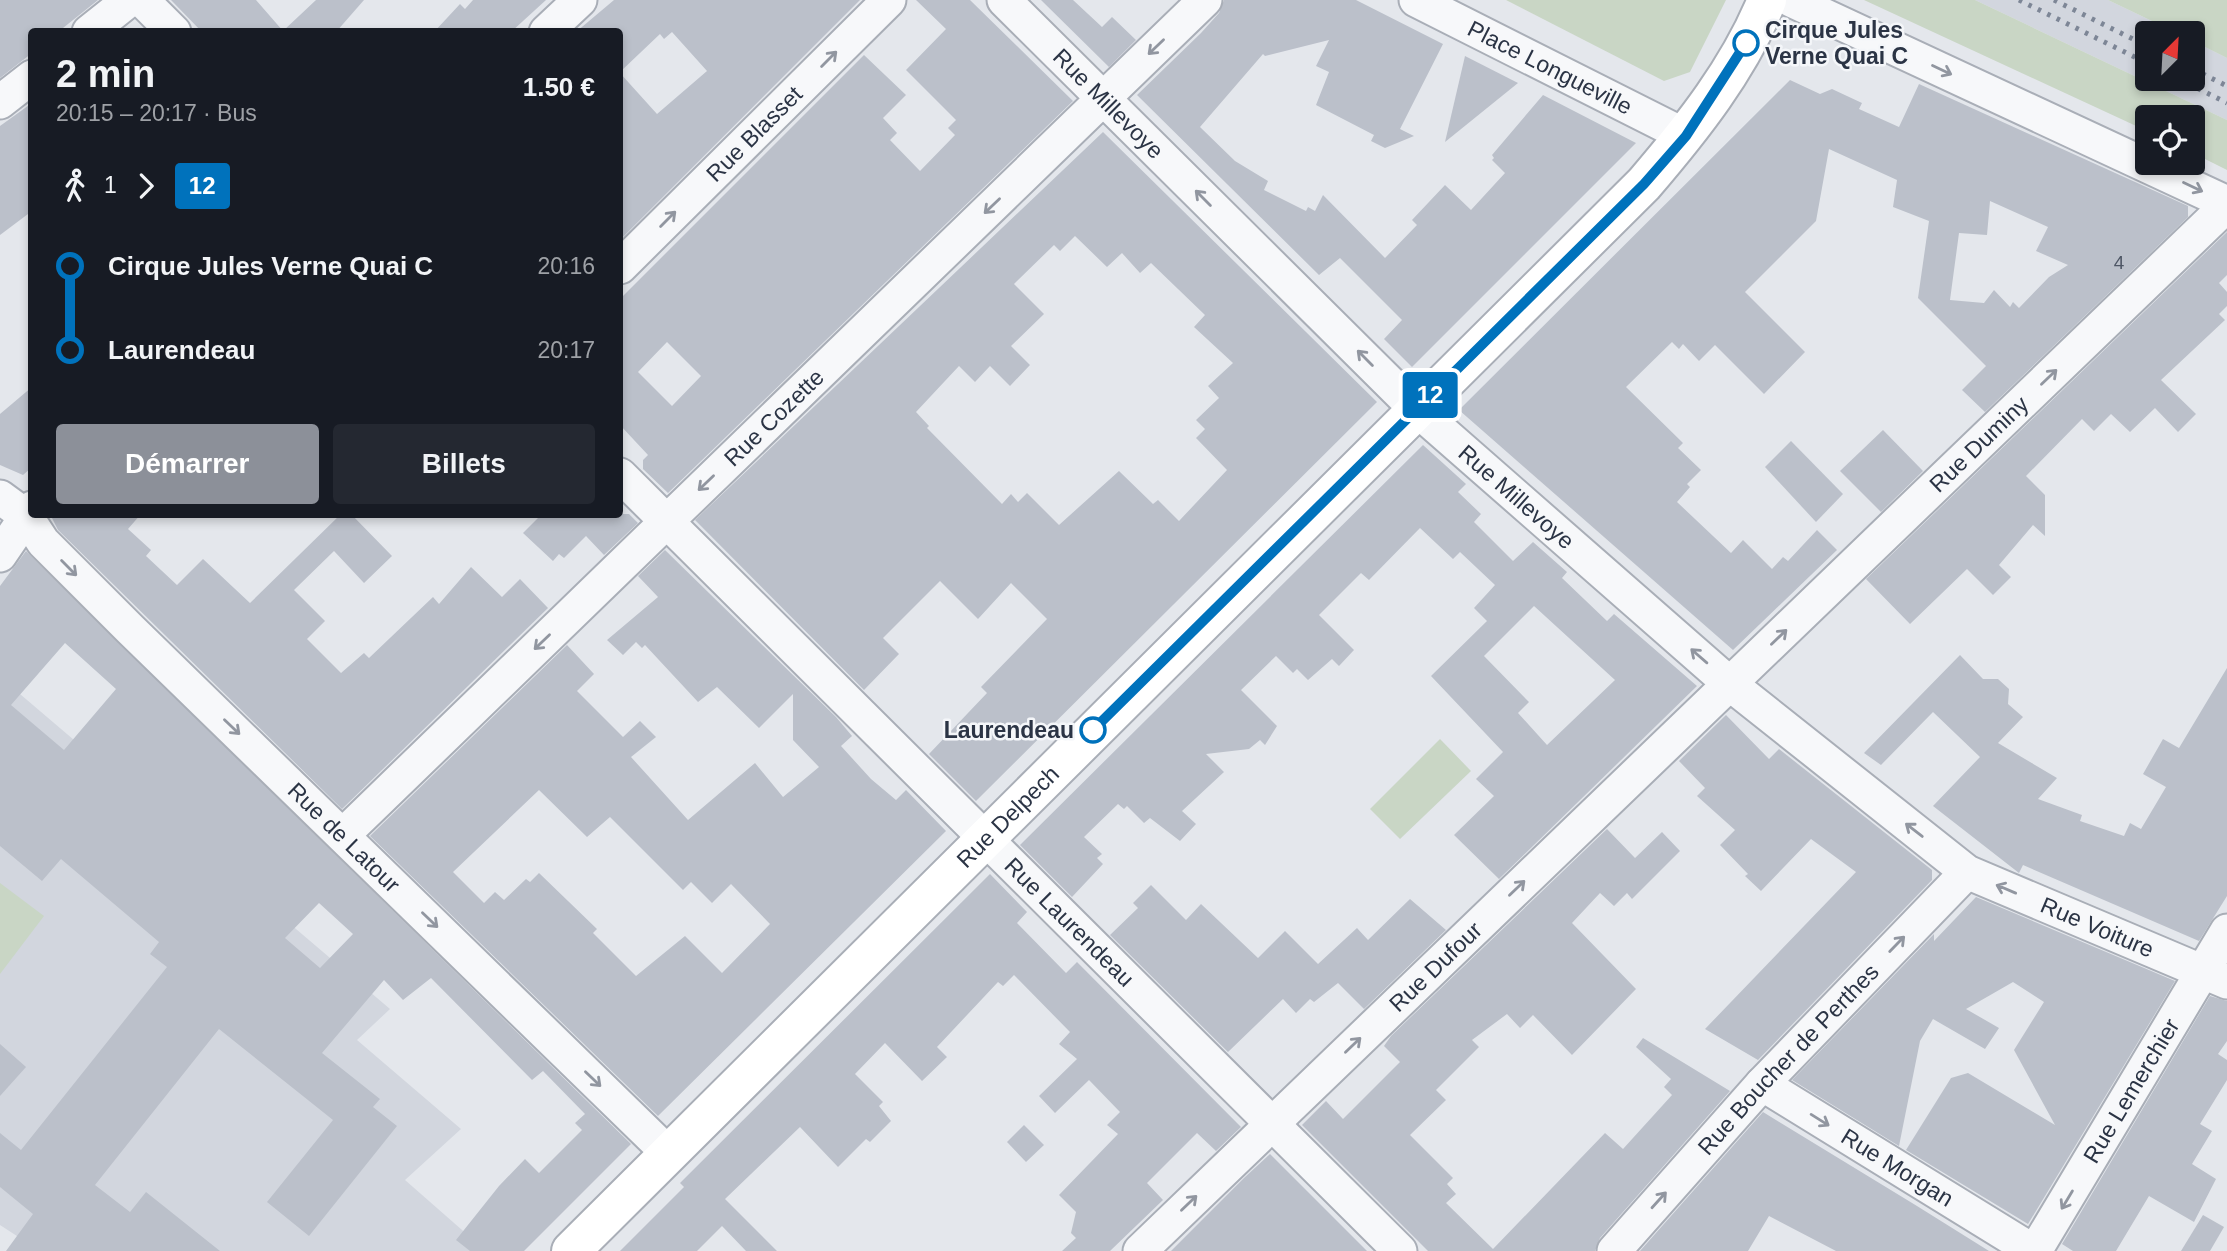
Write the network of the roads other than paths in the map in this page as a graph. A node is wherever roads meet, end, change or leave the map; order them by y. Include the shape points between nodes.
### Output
1 (129, 0) edge
2 (142, 0) edge
3 (580, 0) edge
4 (889, 0) edge
5 (1004, 0) edge
6 (1205, 0) edge
7 (1416, 0) edge
8 (1767, 0) edge
9 (1791, 0) edge
10 (94, 28) edge
11 (170, 28) edge
12 (550, 28) edge
13 (28, 80) edge
14 (1103, 99) junction
15 (0, 102) edge
16 (1686, 136) junction
17 (2226, 202) edge
18 (623, 264) edge
19 (1415, 408) junction
20 (623, 478) edge
21 (19, 507) edge
22 (666, 522) junction
23 (0, 555) edge
24 (1730, 684) junction
25 (342, 835) junction
26 (984, 837) junction
27 (1967, 872) junction
28 (2227, 931) edge
29 (2214, 977) edge
30 (1762, 1084) junction
31 (1271, 1124) junction
32 (668, 1153) junction
33 (571, 1251) edge
34 (1140, 1251) edge
35 (1399, 1251) edge
36 (1614, 1251) edge
37 (2034, 1251) edge

1 - 10 street
2 - 11 street
3 - 12 street
18 -> 4 street, Rue Blasset
5 - 14 street, Rue Millevoye
6 -> 14 street, Rue Cozette
7 - 16 street, Place Longueville
8 - 16 street, Rue Delpech via 1739,56
9 -> 17 street
13 - 15 street
19 -> 14 street, Rue Millevoye
14 -> 22 street, Rue Cozette
16 - 19 street, Rue Delpech via 1644,184
24 -> 17 street, Rue Duminy
24 -> 19 street, Rue Millevoye
19 - 26 street, Rue Delpech
20 - 22 street, Rue Laurendeau
21 - 23 street
21 -> 25 street, Rue de Latour via 43,542
22 -> 25 street, Rue Cozette
22 - 26 street, Rue Laurendeau
27 -> 24 street, Rue Millevoye
31 -> 24 street, Rue Dufour
25 -> 32 street, Rue de Latour
26 - 31 street, Rue Laurendeau
26 - 32 street, Rue Delpech
29 -> 27 street, Rue Voiture
30 -> 27 street, Rue Boucher de Perthes
28 - 29 street, Rue Lemerchier
29 -> 37 street, Rue Lemerchier
36 -> 30 street, Rue Boucher de Perthes
30 -> 37 street, Rue Morgan
34 -> 31 street, Rue Dufour
31 - 35 street, Rue Laurendeau
32 - 33 street, Rue Delpech

